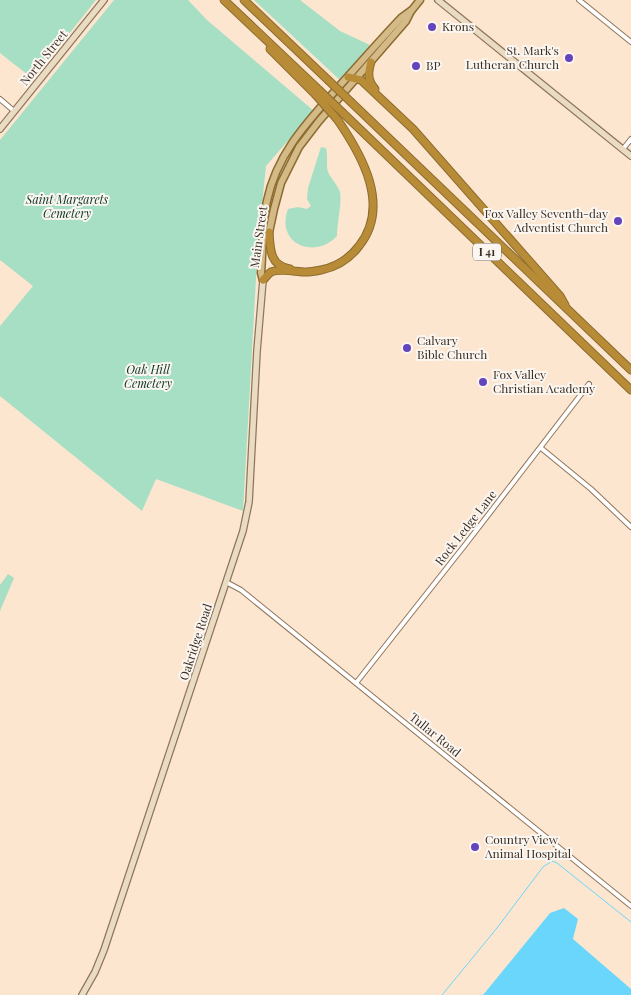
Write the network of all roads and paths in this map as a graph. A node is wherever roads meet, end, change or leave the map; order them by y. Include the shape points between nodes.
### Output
1 (104, 0) edge
2 (224, 0) edge
3 (244, 0) edge
4 (420, 0) edge
5 (438, 0) edge
6 (579, 0) edge
7 (412, 10) junction
8 (631, 42) edge
9 (371, 62) junction
10 (352, 77) junction
11 (0, 99) edge
12 (14, 111) junction
13 (340, 116) junction
14 (0, 128) edge
15 (413, 128) junction
16 (631, 139) edge
17 (623, 149) junction
18 (631, 156) edge
19 (269, 232) junction
20 (313, 271) junction
21 (263, 280) junction
22 (566, 307) junction
23 (631, 370) edge
24 (589, 384) dead end
25 (631, 390) edge
26 (541, 448) junction
27 (631, 527) edge
28 (226, 582) junction
29 (356, 683) junction
30 (631, 906) edge
31 (82, 995) edge

1 - 12 street, North Street
2 - 13 highway, I 41, bridge
3 - 22 highway, I 41, bridge
4 - 7 main road, Main Street
5 - 17 street
6 - 8 street
7 - 9 main road, Main Street
7 - 10 main road, Main Street via 401,18
9 - 10 main road, Main Street
9 - 15 highway via 368,75 372,85
10 - 15 highway
10 - 19 main road, Main Street via 299,147 281,183
10 - 21 main road, Main Street via 298,133 280,164 264,215
11 - 12 street
12 - 14 street, North Street
13 - 20 highway via 367,172 373,199 372,215 367,234 352,254 336,265
13 - 25 highway, I 41
15 - 22 highway via 560,296
16 - 17 street
17 - 18 street
19 - 20 highway via 271,254 277,264
19 - 21 main road, Main Street
20 - 21 highway via 274,271
21 - 28 street, Oakridge Road via 250,502
22 - 23 highway, I 41
24 - 26 street, Rock Ledge Lane
26 - 27 street
26 - 29 street, Rock Ledge Lane
28 - 29 street, Tullar Road via 241,590
28 - 31 street, Oakridge Road via 104,950
29 - 30 street, Tullar Road

